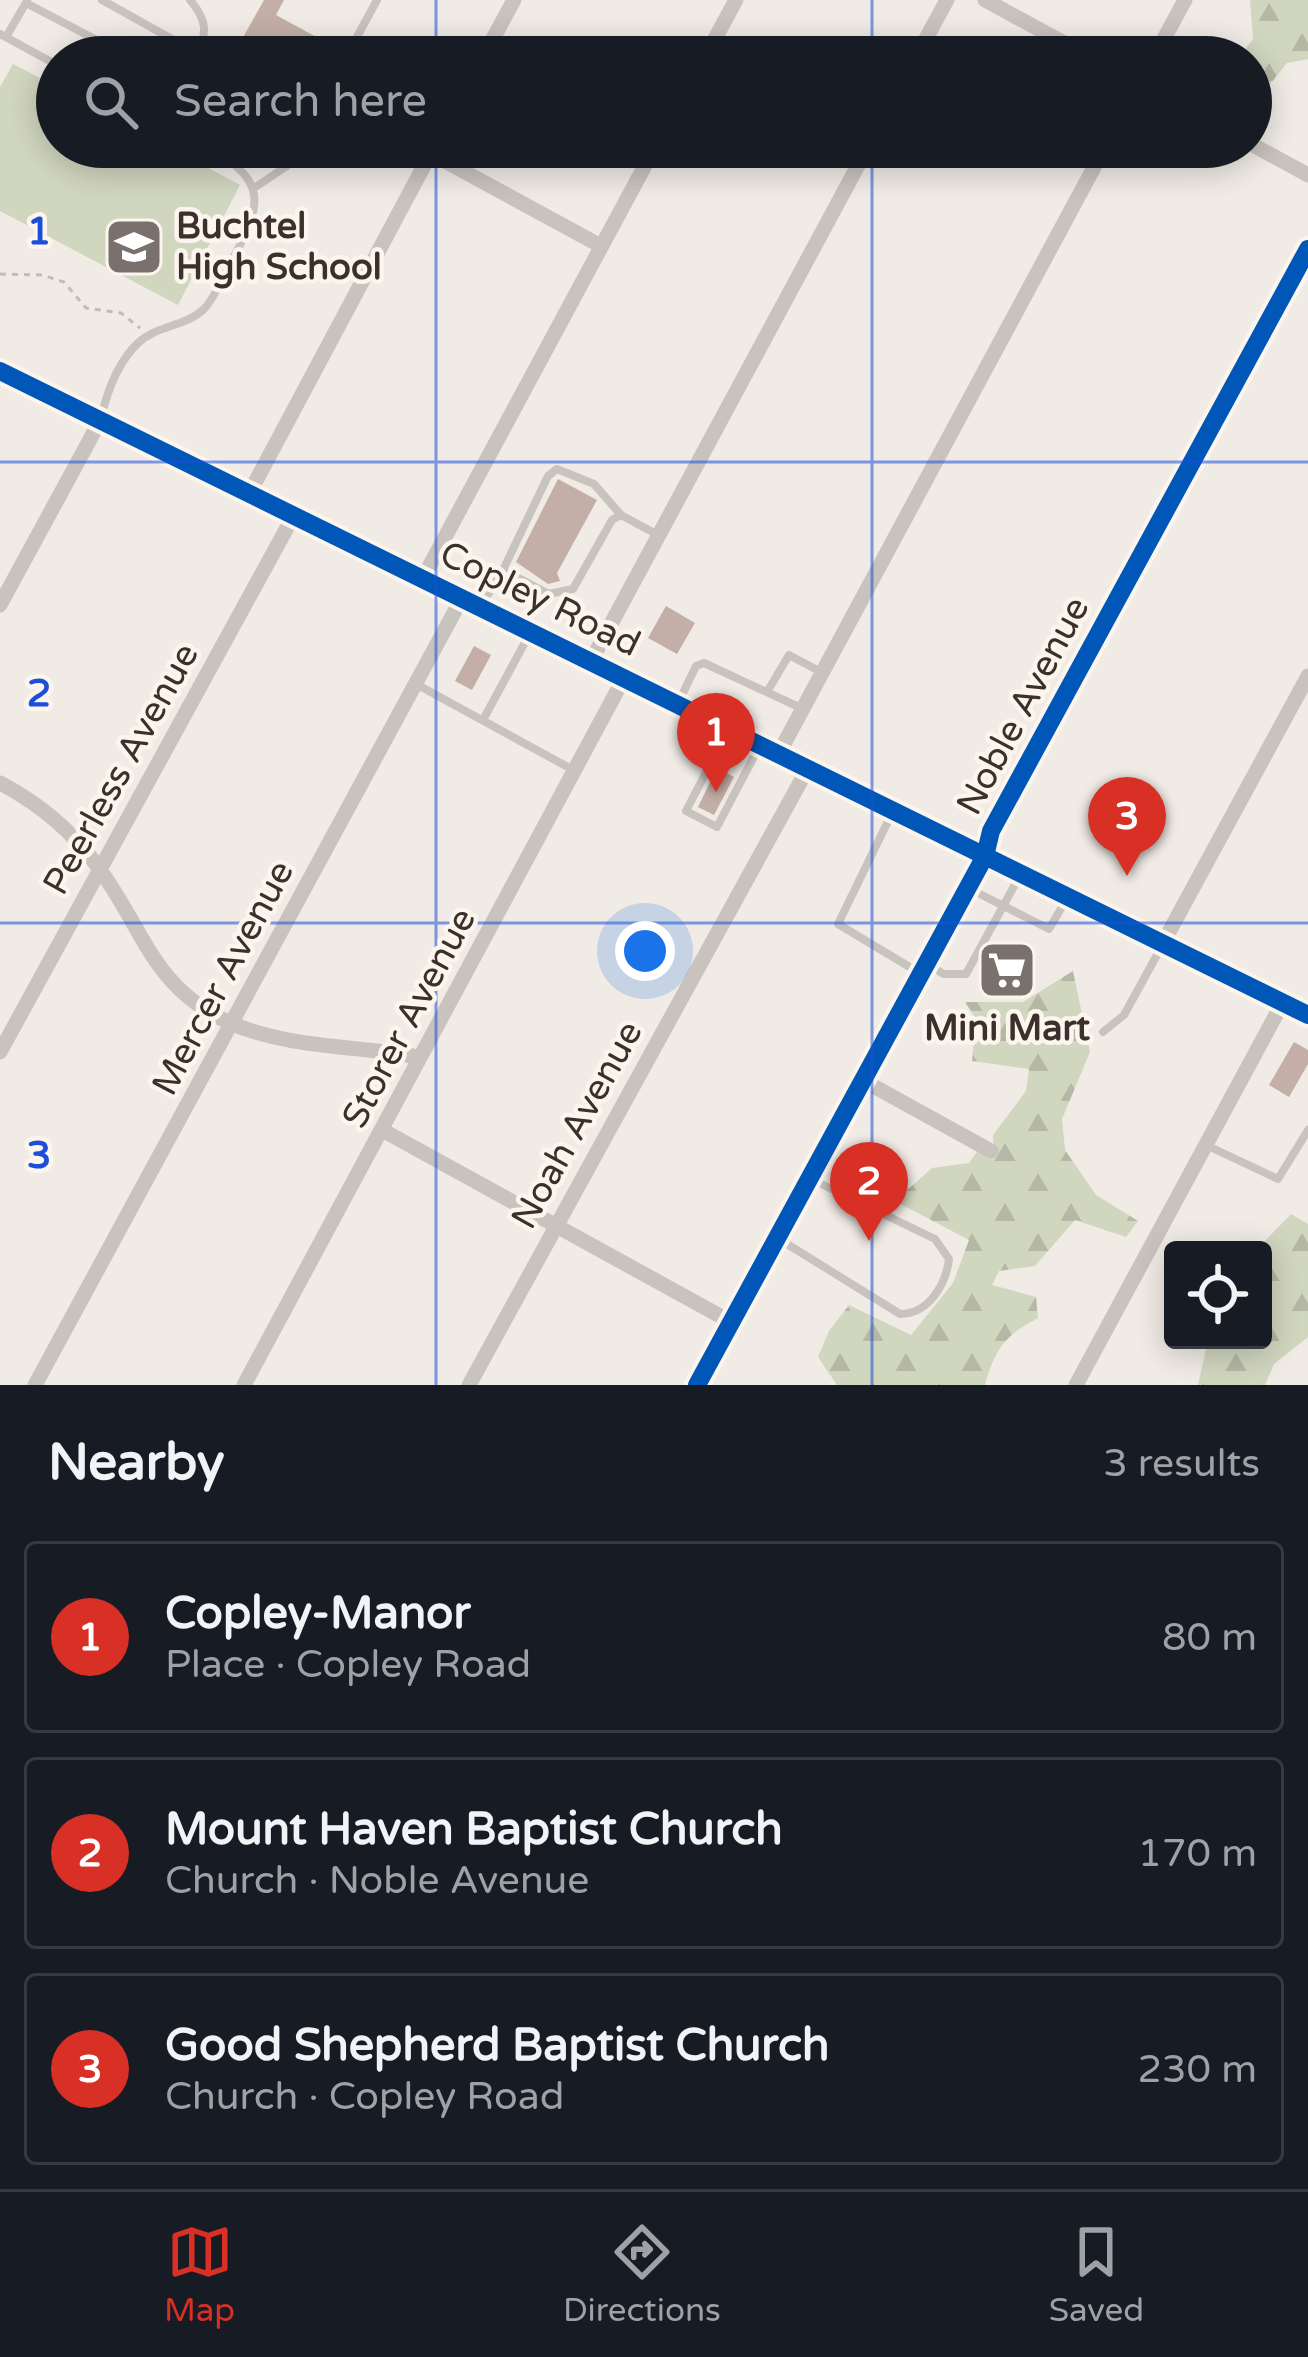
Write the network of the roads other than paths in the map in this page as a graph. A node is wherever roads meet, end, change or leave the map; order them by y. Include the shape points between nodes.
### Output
1 (102, 0) edge
2 (190, 0) edge
3 (376, 0) edge
4 (514, 0) edge
5 (736, 0) edge
6 (947, 0) edge
7 (985, 0) edge
8 (1185, 0) edge
9 (27, 2) edge
10 (3, 35) edge
11 (90, 36) edge
12 (164, 36) edge
13 (206, 36) edge
14 (357, 36) edge
15 (494, 36) edge
16 (716, 36) edge
17 (927, 36) edge
18 (1051, 36) edge
19 (1165, 36) edge
20 (36, 53) edge
21 (1272, 155) edge
22 (239, 168) edge
23 (284, 168) edge
24 (418, 168) edge
25 (462, 168) edge
26 (644, 168) edge
27 (857, 168) edge
28 (1094, 168) edge
29 (1308, 175) edge
30 (254, 188) junction
31 (601, 247) junction
32 (1308, 249) edge
33 (0, 371) edge
34 (100, 421) junction
35 (250, 492) junction
36 (294, 515) junction
37 (622, 515) junction
38 (658, 536) junction
39 (503, 570) junction
40 (422, 578) junction
41 (471, 603) junction
42 (0, 605) edge
43 (531, 632) junction
44 (591, 661) junction
45 (823, 672) junction
46 (1308, 676) edge
47 (624, 678) junction
48 (416, 684) junction
49 (767, 692) junction
50 (677, 704) junction
51 (803, 709) junction
52 (483, 720) junction
53 (728, 728) junction
54 (770, 749) junction
55 (808, 768) junction
56 (577, 771) junction
57 (0, 783) edge
58 (893, 810) junction
59 (985, 856) junction
60 (100, 869) junction
61 (1022, 874) junction
62 (968, 888) junction
63 (1068, 896) junction
64 (1003, 907) junction
65 (1163, 943) junction
66 (925, 970) junction
67 (1283, 1002) junction
68 (1308, 1015) edge
69 (232, 1024) junction
70 (1103, 1032) dead end
71 (0, 1052) edge
72 (418, 1057) junction
73 (866, 1082) junction
74 (1308, 1130) edge
75 (384, 1131) junction
76 (1207, 1145) junction
77 (991, 1150) dead end
78 (811, 1179) junction
79 (556, 1226) junction
80 (778, 1238) junction
81 (731, 1322) junction
82 (35, 1385) edge
83 (244, 1385) edge
84 (469, 1385) edge
85 (697, 1385) edge
86 (1076, 1385) edge

1 - 12 lane
2 - 13 lane
3 - 14 lane
4 - 15 street
5 - 16 street
6 - 17 street
7 - 18 street
8 - 19 street
9 - 10 lane
9 - 11 lane
10 - 20 lane
21 - 29 street
22 - 30 lane
23 - 30 lane
24 - 35 street
25 - 31 street
26 - 31 street
27 - 38 street
28 - 45 street
30 - 34 lane via 248,230 205,308 127,355
31 - 40 street
32 - 59 street, Noble Avenue via 991,831
33 - 34 main road, Copley Road
34 - 35 main road, Copley Road
34 - 42 street
35 - 36 main road, Copley Road
36 - 40 main road, Copley Road
36 - 60 street, Peerless Avenue
37 - 38 lane
37 - 39 lane via 562,595
37 - 39 lane via 594,484 557,470
38 - 44 street
39 - 41 lane
40 - 41 main road, Copley Road
41 - 43 main road, Copley Road
41 - 48 street, Mercer Avenue
43 - 44 main road, Copley Road
43 - 52 lane
44 - 47 main road, Copley Road
45 - 49 lane via 788,656
45 - 51 street
46 - 65 street
47 - 50 main road, Copley Road
47 - 56 street, Storer Avenue
48 - 52 lane
48 - 69 street, Mercer Avenue
49 - 50 lane via 704,663
49 - 51 lane
50 - 53 main road, Copley Road
51 - 54 street
52 - 56 lane
53 - 54 main road, Copley Road
53 - 54 lane via 686,811 717,827
54 - 55 main road, Copley Road
55 - 58 main road, Copley Road
55 - 79 street, Noah Avenue
56 - 72 street, Storer Avenue
57 - 60 street via 50,817
58 - 59 main road, Copley Road
58 - 66 lane via 838,924
59 - 61 main road, Copley Road
59 - 62 street, Noble Avenue
60 - 69 street via 151,958
60 - 71 street, Peerless Avenue
61 - 63 main road, Copley Road
61 - 64 lane
62 - 64 lane
62 - 66 street, Noble Avenue
63 - 64 lane via 1048,929
63 - 65 main road, Copley Road
64 - 66 lane via 966,974
65 - 67 main road, Copley Road
65 - 70 lane via 1124,1015
66 - 73 street, Noble Avenue
67 - 68 main road, Copley Road
67 - 76 street
69 - 72 street via 296,1043
69 - 82 street, Mercer Avenue
72 - 75 street, Storer Avenue
73 - 77 street
73 - 78 street, Noble Avenue
74 - 76 lane via 1278,1179
75 - 79 street
75 - 83 street, Storer Avenue
76 - 86 street
78 - 80 street, Noble Avenue
78 - 80 lane via 943,1246 949,1258 939,1289 919,1310 900,1314
79 - 81 street
79 - 84 street, Noah Avenue
80 - 81 street, Noble Avenue
81 - 85 street, Noble Avenue

